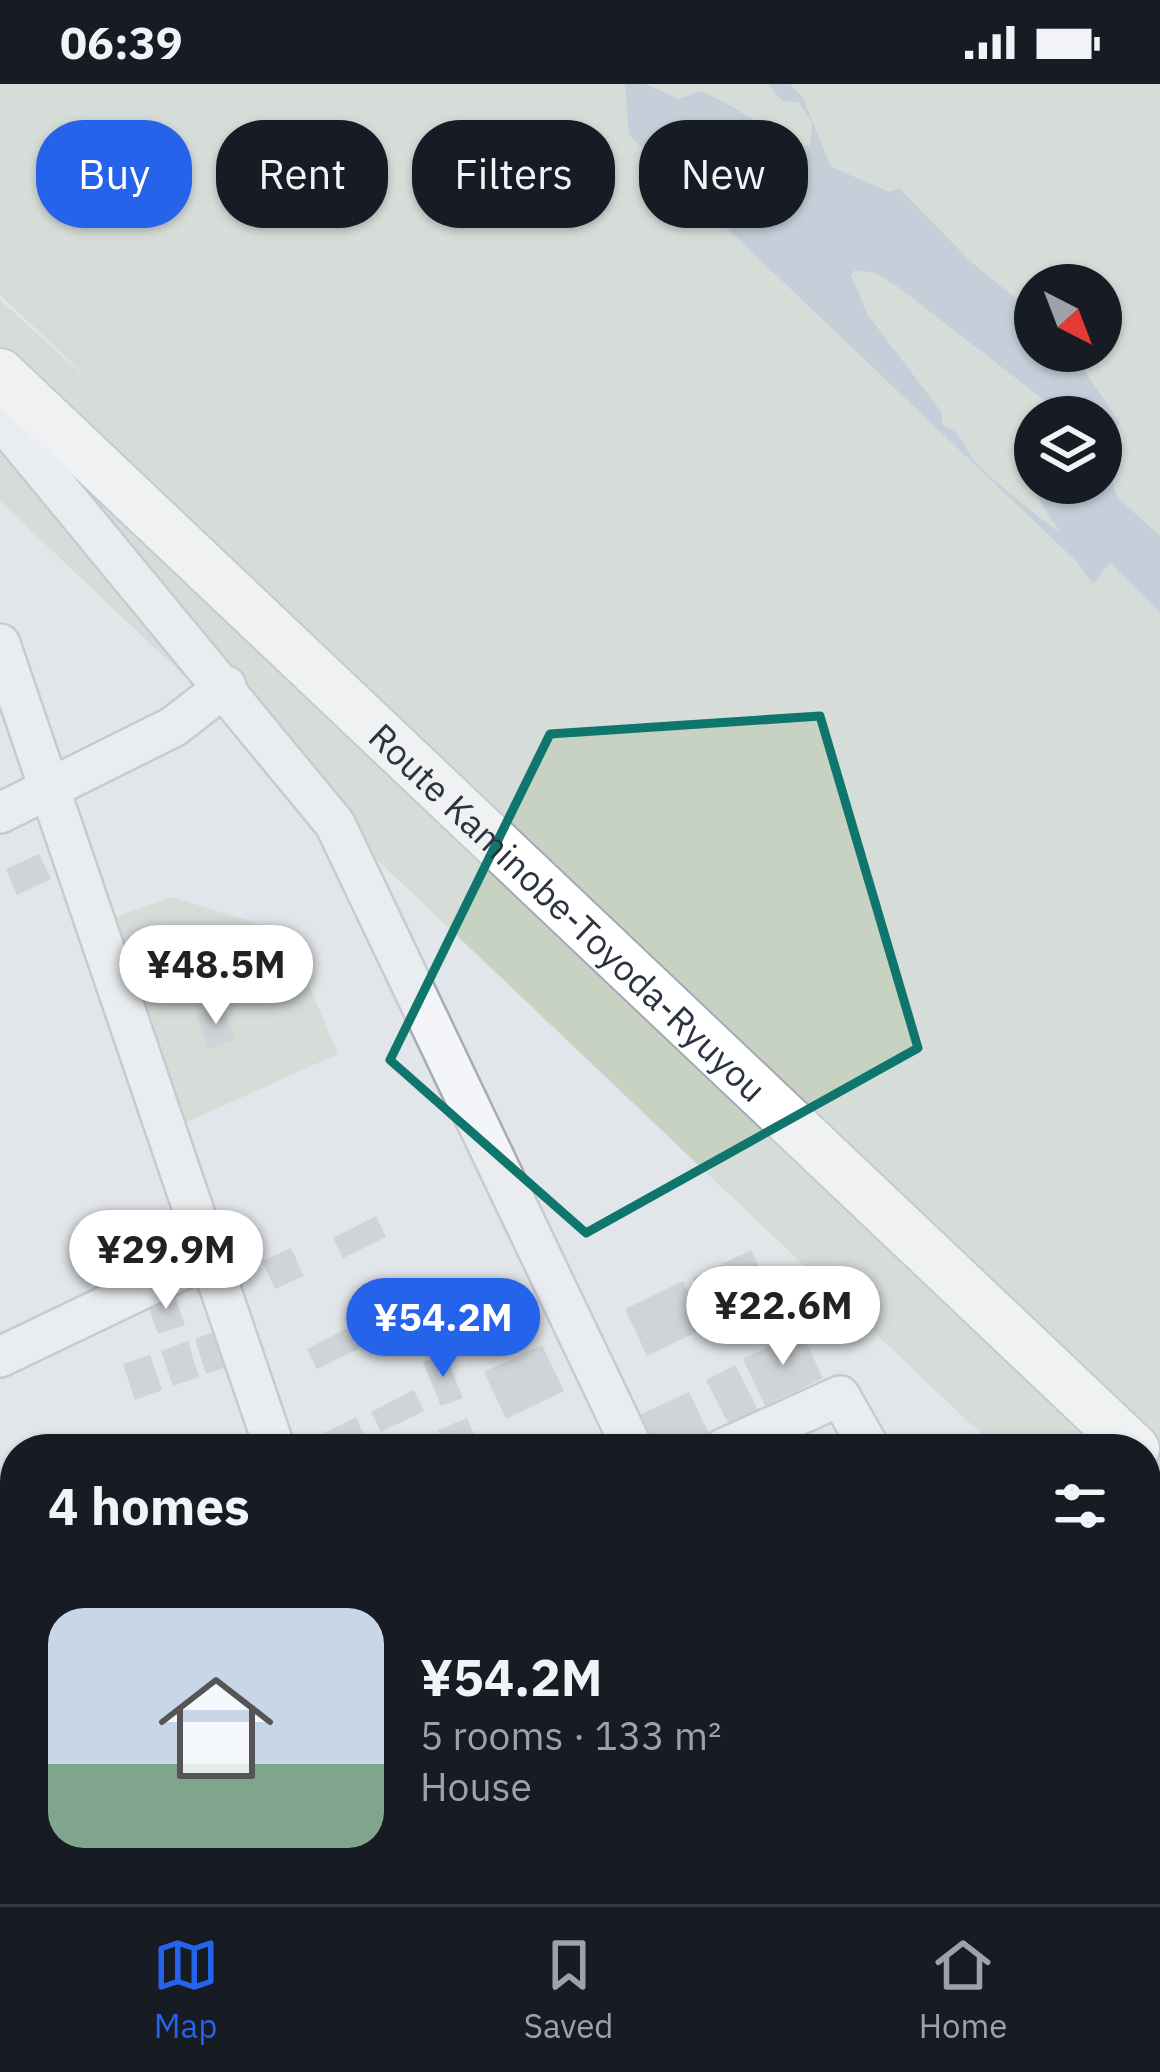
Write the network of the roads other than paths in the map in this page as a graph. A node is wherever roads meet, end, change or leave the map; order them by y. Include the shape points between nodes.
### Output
1 (0, 373) edge
2 (0, 418) edge
3 (0, 644) edge
4 (226, 686) junction
5 (50, 789) junction
6 (0, 813) edge
7 (212, 1256) junction
8 (0, 1358) edge
9 (269, 1434) edge
10 (627, 1434) edge
11 (756, 1434) edge
12 (862, 1434) edge
13 (1119, 1434) edge

1 - 13 main road, Route Kaminobe-Toyoda-Ryuyou
2 - 4 street
3 - 5 street
4 - 5 street via 173,727
4 - 10 street via 335,824
5 - 6 street
5 - 7 street
7 - 8 street
7 - 9 street
11 - 12 street via 840,1396

